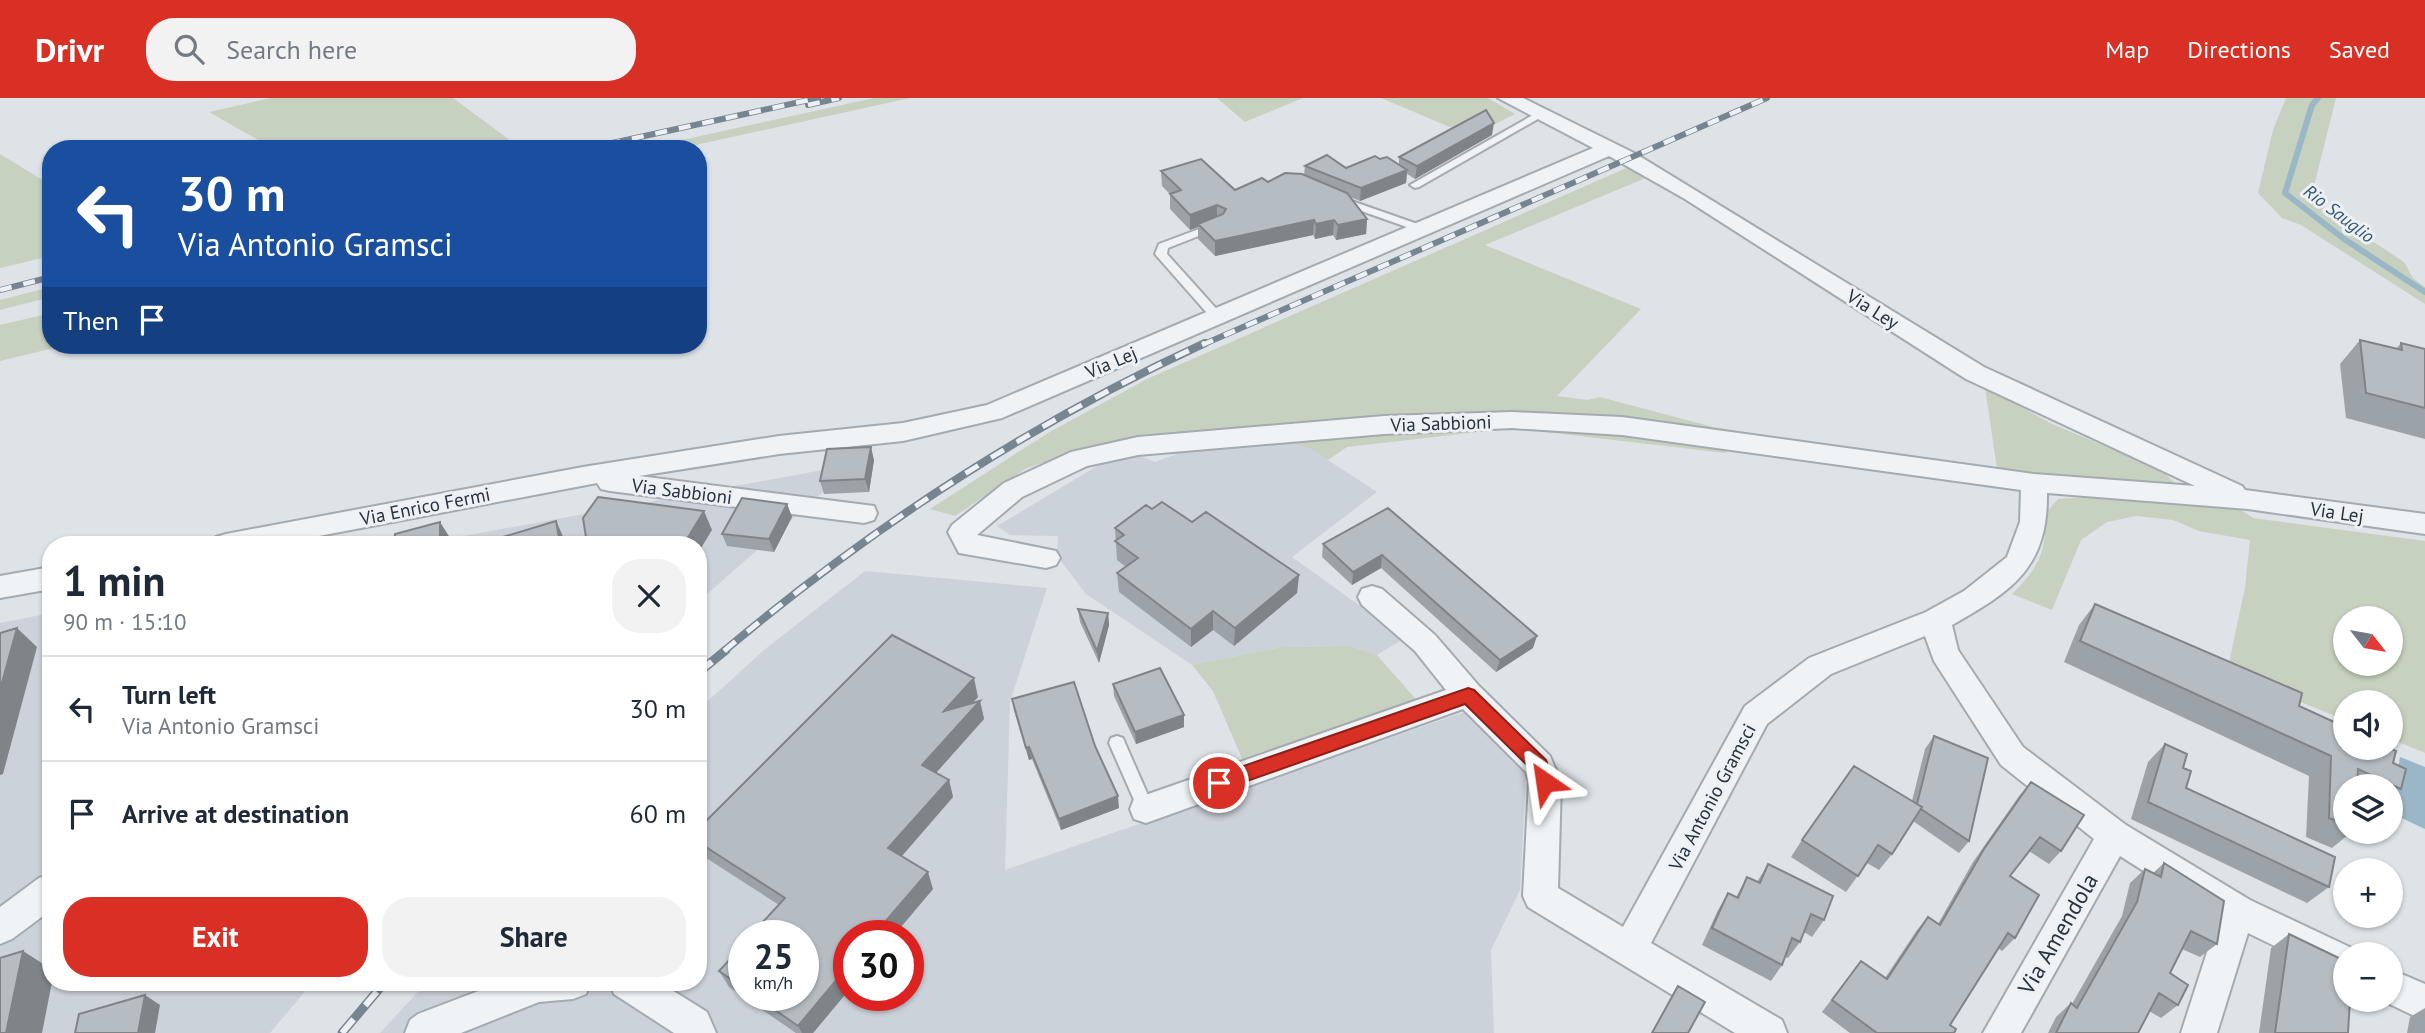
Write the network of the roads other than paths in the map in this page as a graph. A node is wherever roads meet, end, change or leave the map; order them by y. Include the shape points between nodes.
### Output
1 (1508, 98) edge
2 (1540, 114) junction
3 (1610, 148) junction
4 (1415, 185) dead end
5 (1328, 193) edge
6 (1218, 225) edge
7 (1425, 230) junction
8 (1218, 318) junction
9 (583, 476) junction
10 (2034, 483) junction
11 (2248, 500) junction
12 (864, 513) dead end
13 (2425, 524) edge
14 (268, 536) edge
15 (1046, 558) dead end
16 (42, 580) edge
17 (0, 587) edge
18 (1372, 597) dead end
19 (1936, 620) junction
20 (1468, 695) junction
21 (1117, 743) dead end
22 (1146, 809) joint
23 (2114, 835) junction
24 (42, 896) edge
25 (2238, 911) junction
26 (0, 928) edge
27 (1629, 950) junction
28 (2333, 957) edge
29 (524, 991) edge
30 (641, 991) edge
31 (2403, 992) edge
32 (2425, 1003) edge
33 (424, 1033) edge
34 (698, 1033) edge
35 (1769, 1033) edge
36 (2001, 1033) edge
37 (2199, 1033) edge

1 - 2 street, Via Ley
2 - 3 street, Via Ley
2 - 4 lane
3 - 7 street, Via Lej
3 - 11 street, Via Ley via 1975,373
5 - 7 lane
6 - 8 lane via 1163,246 1161,254
7 - 8 street, Via Lej
8 - 9 street, Via Lej via 993,412 903,432 779,445
9 - 12 street, Via Sabbioni
9 - 14 street, Via Enrico Fermi
10 - 11 street
10 - 15 street, Via Sabbioni via 1622,426 1513,420 1371,426 1138,446 1080,458 1013,490 962,531 969,546
10 - 19 street, Via Antonio Gramsci via 2034,522 2019,563 1974,599
11 - 13 street, Via Lej
16 - 17 street
18 - 20 street via 1426,643
19 - 23 street via 1944,653 2012,757
19 - 27 street, Via Antonio Gramsci via 1820,666 1756,715
20 - 22 street
20 - 27 street via 1539,765 1546,804 1540,896
21 - 22 lane
23 - 25 street
23 - 36 street, Via Amendola
24 - 26 street
25 - 28 street
25 - 37 street
27 - 35 street
29 - 33 street
30 - 34 street via 694,1025
31 - 32 street

